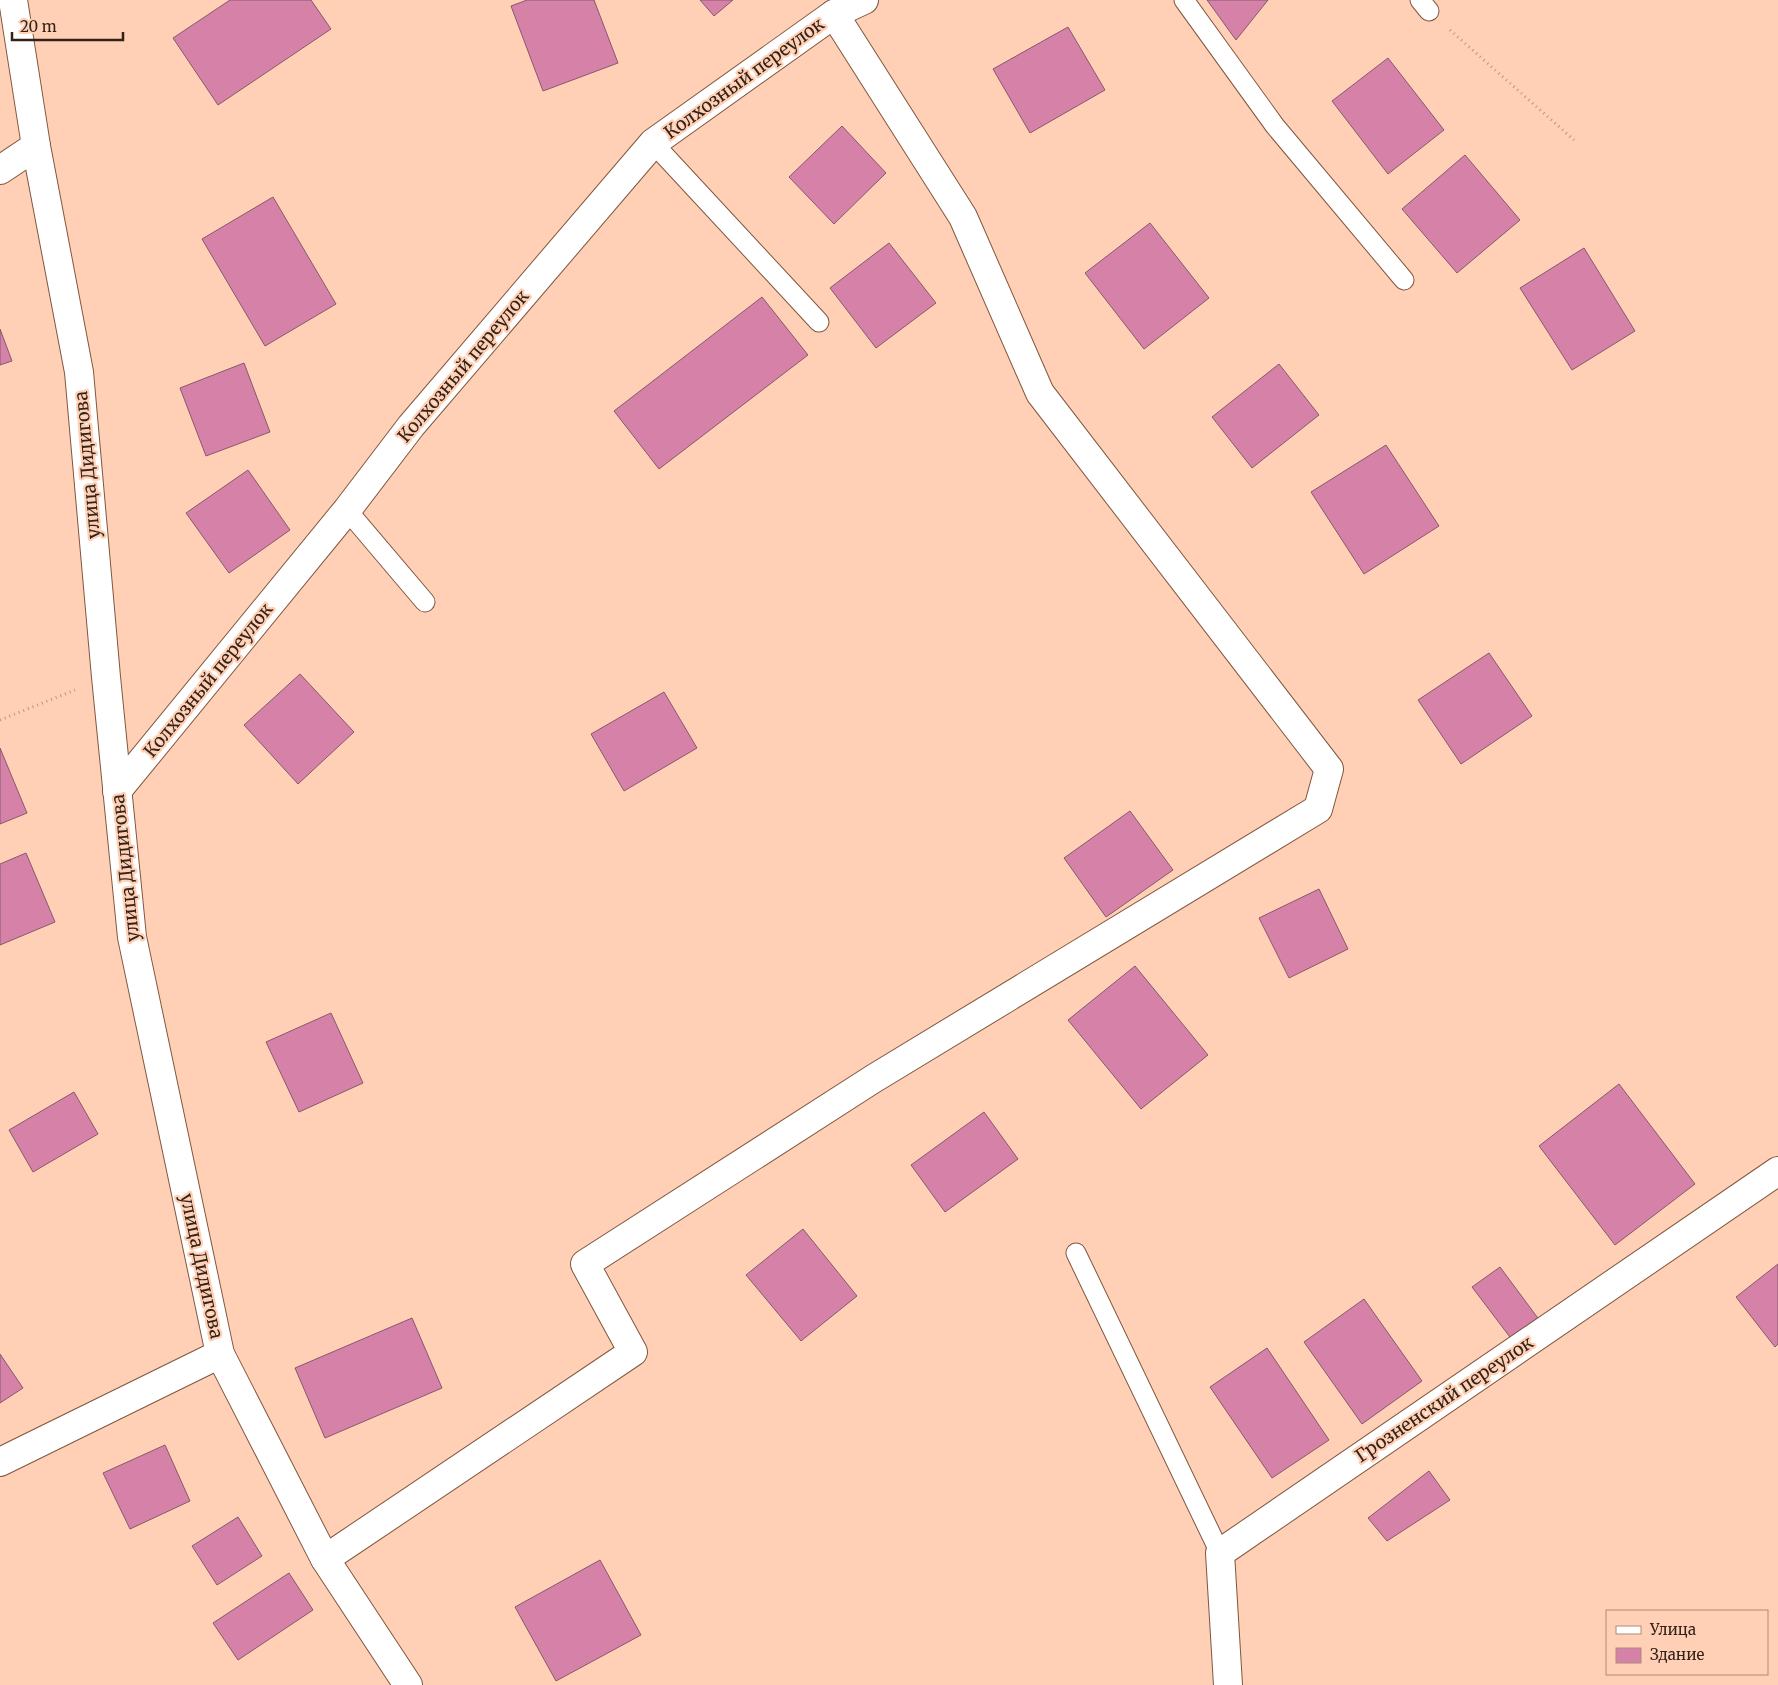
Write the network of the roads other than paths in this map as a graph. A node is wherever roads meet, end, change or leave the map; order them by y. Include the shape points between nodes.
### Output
1 (13, 0) edge
2 (864, 0) edge
3 (1184, 0) edge
4 (834, 14) junction
5 (653, 143) junction
6 (36, 146) junction
7 (0, 170) edge
8 (1404, 280) dead end
9 (819, 322) dead end
10 (347, 510) junction
11 (425, 602) dead end
12 (117, 791) junction
13 (1778, 1171) edge
14 (1076, 1252) dead end
15 (220, 1354) junction
16 (0, 1462) edge
17 (1220, 1553) junction
18 (325, 1559) junction
19 (408, 1685) edge
20 (1228, 1685) edge

1 - 6 street, улица Дидигова
2 - 4 street, Колхозный переулок
3 - 8 lane via 1275,126
4 - 5 street, Колхозный переулок
4 - 18 street via 963,217 1040,394 1329,769 1318,809 873,1079 586,1264 633,1352
5 - 9 lane
5 - 10 street, Колхозный переулок via 411,426
6 - 7 street
6 - 12 street, улица Дидигова via 79,372
10 - 11 lane
10 - 12 street, Колхозный переулок
12 - 15 street, улица Дидигова via 132,937
13 - 17 street, Грозненский переулок
14 - 17 lane
15 - 16 street
15 - 18 street, улица Дидигова
17 - 20 street
18 - 19 street, улица Дидигова

